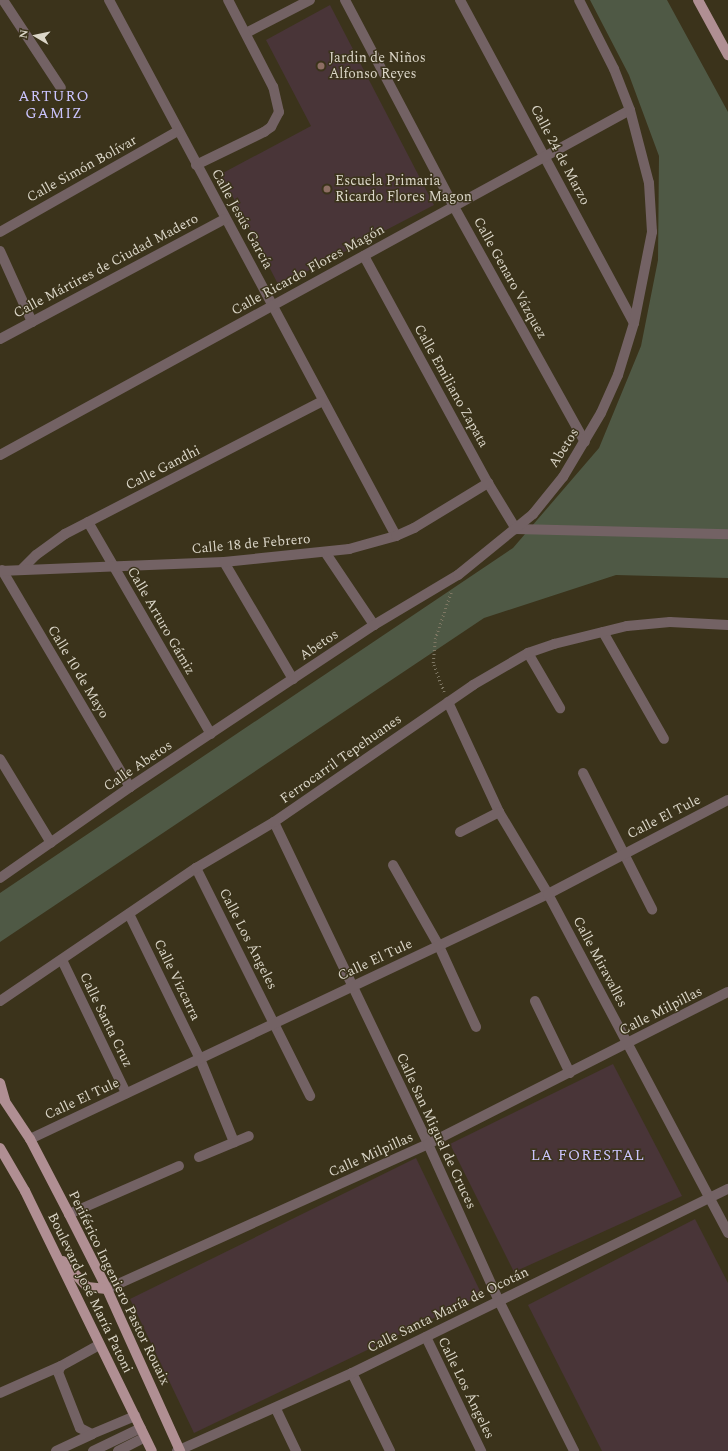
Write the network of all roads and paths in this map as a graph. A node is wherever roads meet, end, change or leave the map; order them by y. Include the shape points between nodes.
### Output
1 (3, 0) edge
2 (109, 0) edge
3 (228, 0) edge
4 (310, 0) edge
5 (345, 0) edge
6 (460, 0) edge
7 (579, 0) edge
8 (698, 0) edge
9 (246, 33) junction
10 (728, 55) edge
11 (60, 88) dead end
12 (630, 110) junction
13 (178, 131) junction
14 (544, 156) junction
15 (196, 165) junction
16 (453, 205) junction
17 (225, 219) junction
18 (0, 232) edge
19 (0, 251) edge
20 (364, 256) junction
21 (274, 306) junction
22 (32, 322) junction
23 (634, 323) junction
24 (0, 339) edge
25 (323, 401) junction
26 (585, 442) junction
27 (0, 455) edge
28 (488, 483) junction
29 (88, 522) junction
30 (516, 529) junction
31 (728, 534) edge
32 (396, 536) junction
33 (325, 552) junction
34 (224, 562) junction
35 (23, 568) junction
36 (113, 568) junction
37 (1, 571) edge
38 (458, 575) junction
39 (374, 625) junction
40 (728, 625) edge
41 (603, 632) junction
42 (528, 653) junction
43 (294, 679) junction
44 (448, 702) junction
45 (560, 708) dead end
46 (211, 734) junction
47 (664, 739) dead end
48 (0, 759) edge
49 (583, 773) dead end
50 (130, 788) junction
51 (728, 800) edge
52 (499, 812) junction
53 (274, 822) junction
54 (460, 832) dead end
55 (51, 843) junction
56 (624, 853) junction
57 (393, 865) dead end
58 (196, 868) junction
59 (0, 878) edge
60 (548, 894) junction
61 (652, 909) dead end
62 (129, 914) junction
63 (439, 946) junction
64 (62, 960) junction
65 (352, 985) junction
66 (728, 992) edge
67 (0, 1001) edge
68 (535, 1002) dead end
69 (274, 1022) junction
70 (476, 1027) dead end
71 (628, 1044) junction
72 (200, 1060) junction
73 (570, 1073) junction
74 (0, 1083) edge
75 (126, 1094) junction
76 (310, 1096) dead end
77 (2, 1097) edge
78 (249, 1136) dead end
79 (30, 1139) junction
80 (234, 1142) junction
81 (428, 1144) junction
82 (0, 1148) edge
83 (199, 1157) dead end
84 (179, 1166) dead end
85 (728, 1188) edge
86 (709, 1198) junction
87 (69, 1214) junction
88 (728, 1233) edge
89 (51, 1246) junction
90 (107, 1289) junction
91 (499, 1301) junction
92 (426, 1337) junction
93 (99, 1345) junction
94 (61, 1366) junction
95 (352, 1373) junction
96 (0, 1393) edge
97 (276, 1409) junction
98 (135, 1416) junction
99 (143, 1433) junction
100 (92, 1434) junction
101 (56, 1451) edge
102 (93, 1451) edge
103 (118, 1451) edge
104 (152, 1451) edge
105 (179, 1451) edge
106 (296, 1451) edge
107 (390, 1451) edge
108 (481, 1451) edge
109 (574, 1451) edge

1 - 11 street
2 - 13 street, Calle Jesús García
3 - 9 street
4 - 9 street
5 - 16 street, Calle Genaro Vázquez
6 - 14 street, Calle 24 de Marzo
7 - 12 street, Abetos via 614,69
8 - 10 main road
9 - 15 street via 277,97 279,112 271,127 264,132
12 - 14 street, Calle Ricardo Flores Magón
12 - 23 street, Abetos via 645,163 652,210 652,232
13 - 15 street, Calle Jesús García
13 - 18 street, Calle Simón Bolívar
14 - 16 street, Calle Ricardo Flores Magón
14 - 23 street, Calle 24 de Marzo
15 - 17 street, Calle Jesús García
16 - 20 street, Calle Ricardo Flores Magón
16 - 26 street, Calle Genaro Vázquez
17 - 21 street, Calle Jesús García
17 - 22 street, Calle Mártires de Ciudad Madero
19 - 22 street
20 - 21 street, Calle Ricardo Flores Magón
20 - 28 street, Calle Emiliano Zapata
21 - 25 street, Calle Jesús García
21 - 27 street, Calle Ricardo Flores Magón
22 - 24 street, Calle Mártires de Ciudad Madero
23 - 26 street, Abetos via 610,394
25 - 29 street, Calle Gandhi
25 - 32 street, Calle Jesús García
26 - 30 street, Abetos via 548,498
28 - 30 street, Calle Emiliano Zapata
28 - 32 street, Calle 18 de Febrero
29 - 35 street, Calle Gandhi via 51,542
29 - 36 street, Calle Arturo Gámiz
30 - 31 street
30 - 38 street, Abetos
32 - 33 street, Calle 18 de Febrero via 349,549
33 - 34 street, Calle 18 de Febrero
33 - 39 street
34 - 36 street, Calle 18 de Febrero
34 - 43 street
35 - 36 street, Calle 18 de Febrero
35 - 37 street, Calle 18 de Febrero
36 - 46 street, Calle Arturo Gámiz
37 - 50 street, Calle 10 de Mayo
38 - 39 street, Abetos
38 - 44 path via 435,639 433,663
39 - 43 street, Abetos
40 - 41 street, Ferrocarril Tepehuanes via 670,622 627,626
41 - 42 street, Ferrocarril Tepehuanes
41 - 47 street
42 - 44 street, Ferrocarril Tepehuanes
42 - 45 street
43 - 46 street, Calle Abetos
44 - 52 street, Calle Miravalles
44 - 53 street, Ferrocarril Tepehuanes
46 - 50 street, Calle Abetos
48 - 55 street
49 - 56 street
50 - 55 street, Calle Abetos
51 - 56 street, Calle El Tule
52 - 54 street
52 - 60 street, Calle Miravalles
53 - 58 street, Ferrocarril Tepehuanes
53 - 65 street, Calle San Miguel de Cruces
55 - 59 street, Calle Abetos
56 - 60 street, Calle El Tule
56 - 61 street
57 - 63 street
58 - 62 street, Ferrocarril Tepehuanes
58 - 69 street, Calle Los Ángeles
60 - 63 street, Calle El Tule
60 - 71 street, Calle Miravalles
62 - 64 street, Ferrocarril Tepehuanes
62 - 72 street, Calle Vizcarra
63 - 65 street, Calle El Tule
63 - 70 street
64 - 67 street, Ferrocarril Tepehuanes
64 - 75 street, Calle Santa Cruz
65 - 69 street, Calle El Tule
65 - 81 street, Calle San Miguel de Cruces
66 - 71 street, Calle Milpillas
68 - 73 street
69 - 72 street, Calle El Tule
69 - 76 street, Calle Los Ángeles
71 - 73 street, Calle Milpillas
71 - 86 street, Calle Miravalles
72 - 75 street, Calle El Tule
72 - 80 street, Calle Vizcarra
73 - 81 street, Calle Milpillas
74 - 77 main road
75 - 79 street, Calle El Tule
77 - 79 main road
78 - 80 street
79 - 87 main road, Periférico Ingeniero Pastor Rouaix
80 - 83 street
81 - 90 street, Calle Milpillas
81 - 91 street, Calle San Miguel de Cruces
82 - 89 main road, Boulevard José María Patoni
84 - 87 street
85 - 86 street, Calle Santa María de Ocotán
86 - 88 street, Calle Miravalles
86 - 91 street, Calle Santa María de Ocotán
87 - 90 main road, Periférico Ingeniero Pastor Rouaix
89 - 90 main road via 81,1283 91,1288
89 - 93 main road, Boulevard José María Patoni
90 - 105 main road, Periférico Ingeniero Pastor Rouaix
91 - 92 street, Calle Santa María de Ocotán
91 - 109 street, Calle San Miguel de Cruces
92 - 95 street, Calle Santa María de Ocotán
92 - 108 street, Calle Los Ángeles
93 - 94 street
93 - 98 main road, Boulevard José María Patoni
94 - 96 street
94 - 100 street via 58,1372 60,1379 80,1428
95 - 97 street, Calle Santa María de Ocotán
95 - 107 street
97 - 105 street, Calle Santa María de Ocotán
97 - 106 street
98 - 99 main road, Boulevard José María Patoni
98 - 100 street
99 - 102 street
99 - 103 street
99 - 104 main road, Boulevard José María Patoni
100 - 101 street

